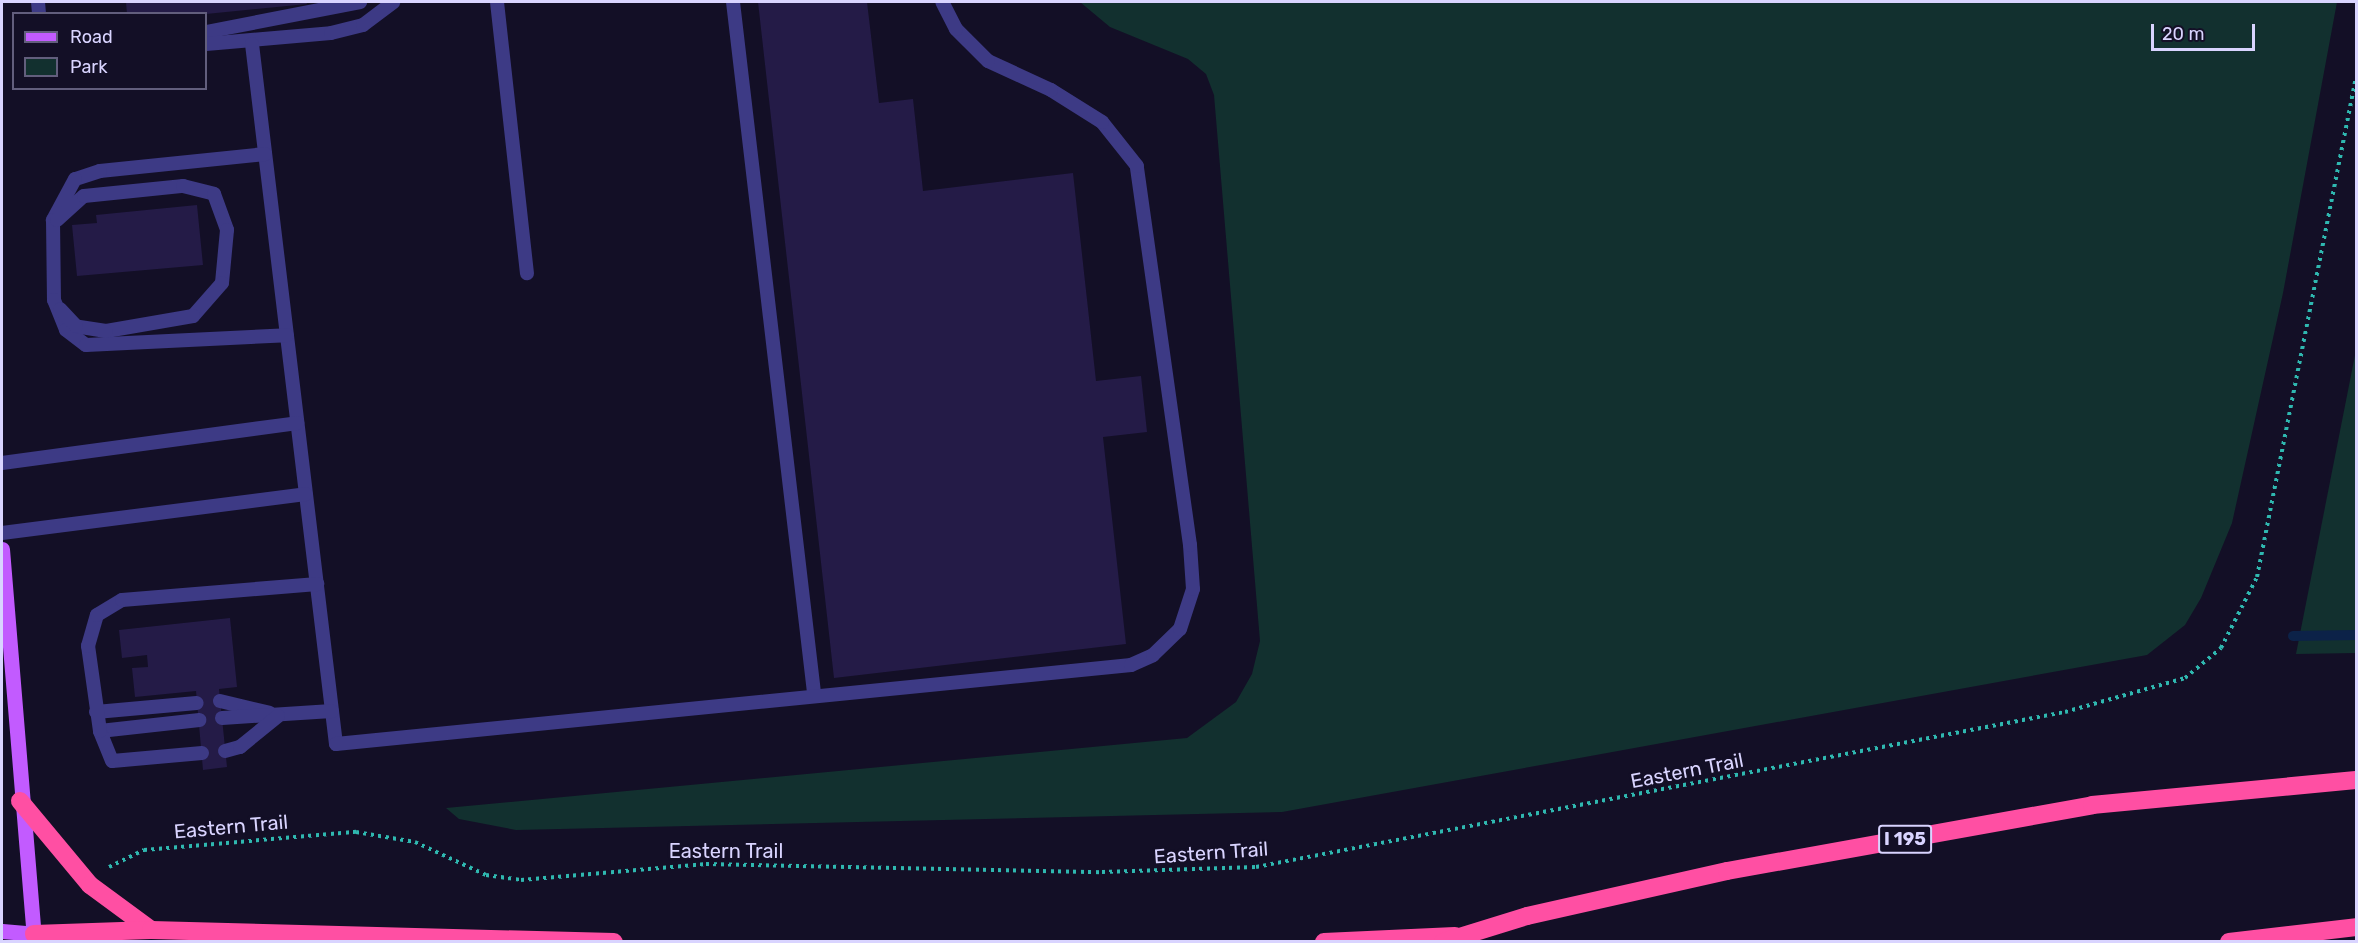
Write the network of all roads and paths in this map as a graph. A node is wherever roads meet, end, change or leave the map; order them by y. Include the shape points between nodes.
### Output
1 (360, 2) edge
2 (393, 2) edge
3 (497, 2) edge
4 (733, 2) edge
5 (942, 2) edge
6 (207, 32) edge
7 (207, 44) edge
8 (252, 44) junction
9 (2356, 77) edge
10 (265, 154) junction
11 (52, 227) junction
12 (527, 273) dead end
13 (54, 300) junction
14 (287, 335) junction
15 (297, 423) junction
16 (2, 463) edge
17 (306, 494) junction
18 (2, 533) edge
19 (2, 549) edge
20 (317, 584) junction
21 (814, 693) junction
22 (220, 701) dead end
23 (197, 703) dead end
24 (332, 711) junction
25 (96, 712) junction
26 (278, 716) junction
27 (222, 718) dead end
28 (199, 720) dead end
29 (100, 731) junction
30 (225, 751) dead end
31 (202, 753) dead end
32 (2356, 780) edge
33 (20, 801) junction
34 (108, 867) dead end
35 (2356, 927) edge
36 (151, 930) junction
37 (2, 931) edge
38 (2356, 935) edge
39 (34, 938) edge
40 (1452, 939) edge
41 (614, 942) edge
42 (1324, 942) edge
43 (2229, 942) edge
44 (2328, 942) edge

1 - 6 lane
2 - 8 lane via 363,25
3 - 12 lane
4 - 21 lane
5 - 21 lane via 956,29 988,61 1052,90 1102,122 1137,166 1193,589 1174,636 1131,665 854,695
7 - 8 lane
8 - 10 lane
9 - 34 path, Eastern Trail via 2257,577 2221,648 2185,678 2127,696 1310,860 1185,872 706,864 521,880 486,875 416,842 356,832 144,850
10 - 11 lane via 84,174 67,189
10 - 14 lane
11 - 13 lane
11 - 13 lane via 84,196 183,186 214,194 227,230 222,283 193,316 106,331 76,326
13 - 14 lane via 66,330 86,345
14 - 15 lane
15 - 16 lane
15 - 17 lane
17 - 18 lane
17 - 20 lane
19 - 33 main road
20 - 24 lane
20 - 25 lane via 122,600 107,606 91,627 88,646
21 - 24 lane via 336,744
22 - 26 lane via 248,704
23 - 25 lane
24 - 26 lane
25 - 29 lane
26 - 27 lane
26 - 30 lane via 240,747
28 - 29 lane
29 - 31 lane via 112,761
32 - 40 highway, I 195 via 2092,805 1727,872
33 - 36 highway via 90,885
33 - 39 main road
35 - 43 highway
36 - 39 highway
36 - 41 highway
37 - 39 main road
38 - 44 highway
40 - 42 highway

